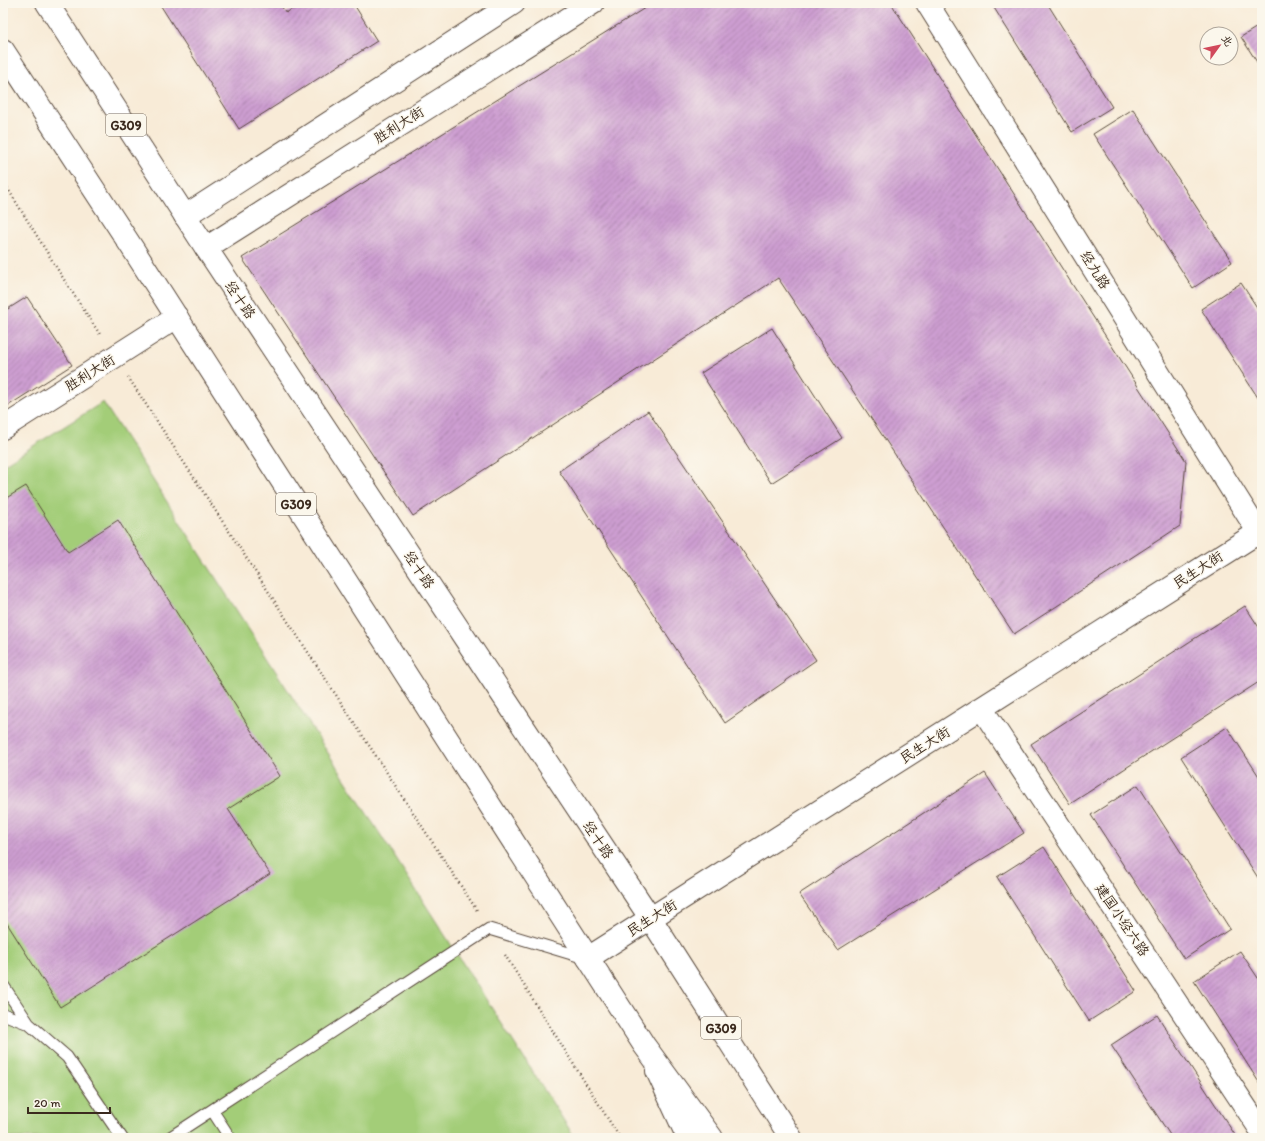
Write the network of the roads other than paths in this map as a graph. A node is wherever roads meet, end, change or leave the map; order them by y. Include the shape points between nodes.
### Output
1 (47, 3) edge
2 (514, 3) edge
3 (593, 3) edge
4 (928, 3) edge
5 (3, 50) edge
6 (185, 216) junction
7 (206, 248) junction
8 (177, 317) junction
9 (3, 428) edge
10 (1261, 533) edge
11 (982, 708) junction
12 (651, 919) junction
13 (588, 958) junction
14 (3, 985) edge
15 (3, 1014) edge
16 (29, 1024) junction
17 (644, 1045) junction
18 (212, 1110) junction
19 (1262, 1132) edge
20 (122, 1138) edge
21 (169, 1138) edge
22 (230, 1138) edge
23 (688, 1138) edge
24 (712, 1138) edge
25 (791, 1138) edge

1 - 6 main road, 经十路 / G309
2 - 6 main road
3 - 7 main road, 胜利大街
4 - 10 main road, 经九路
5 - 8 main road, G309
6 - 7 main road, 经十路 / G309
7 - 12 main road, 经十路 / G309
8 - 9 main road, 胜利大街
8 - 13 main road, G309
10 - 11 main road, 民生大街
11 - 12 main road, 民生大街
11 - 19 main road, 建国小经六路
12 - 13 main road, 民生大街
12 - 25 main road, 经十路 / G309
13 - 17 main road, G309
13 - 18 lane via 489,929
14 - 16 lane
15 - 16 lane
16 - 20 lane via 67,1057
17 - 23 main road
17 - 24 main road, G309
18 - 21 lane
18 - 22 lane

